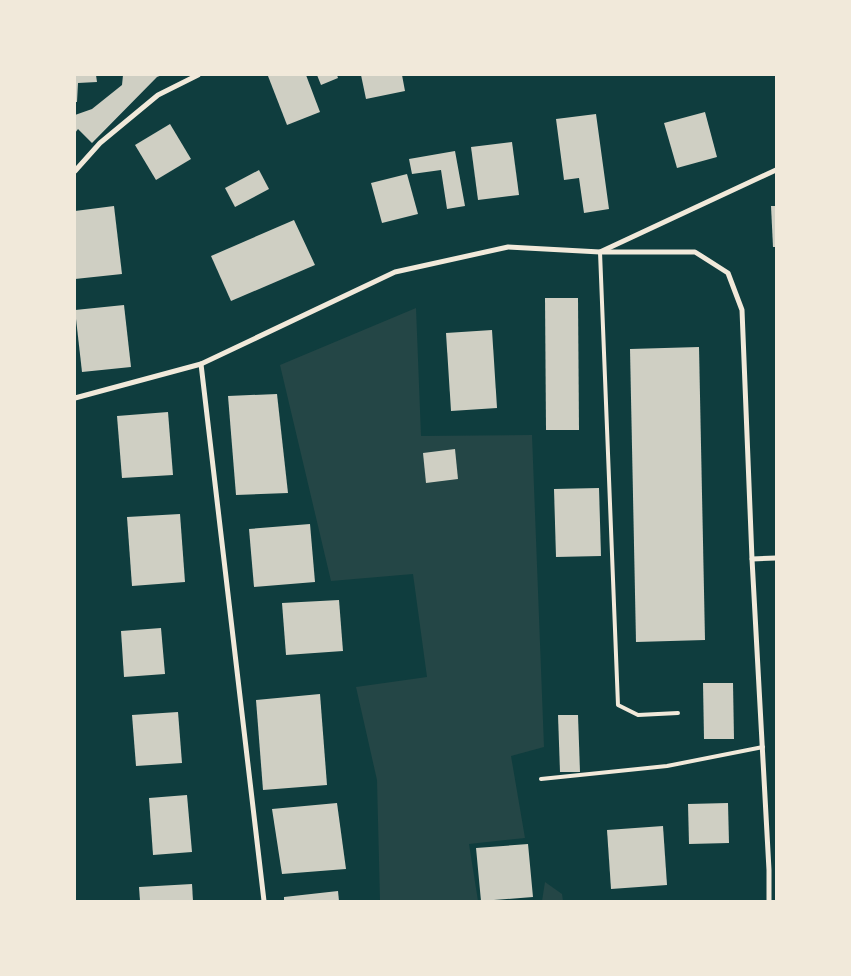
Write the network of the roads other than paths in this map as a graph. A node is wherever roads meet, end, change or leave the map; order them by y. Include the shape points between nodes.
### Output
1 (198, 75) edge
2 (776, 170) edge
3 (75, 171) edge
4 (600, 252) junction
5 (201, 364) junction
6 (75, 398) edge
7 (776, 558) edge
8 (752, 559) junction
9 (678, 714) dead end
10 (763, 747) junction
11 (541, 779) dead end
12 (264, 901) edge
13 (769, 901) edge

1 - 3 street via 158,94 100,143
2 - 4 street
4 - 5 street via 508,247 395,272
4 - 8 street via 695,252 728,272 742,310
4 - 9 lane via 618,705 638,715
5 - 6 street
5 - 12 street
7 - 8 street
8 - 10 street
10 - 11 lane via 667,766
10 - 13 street

